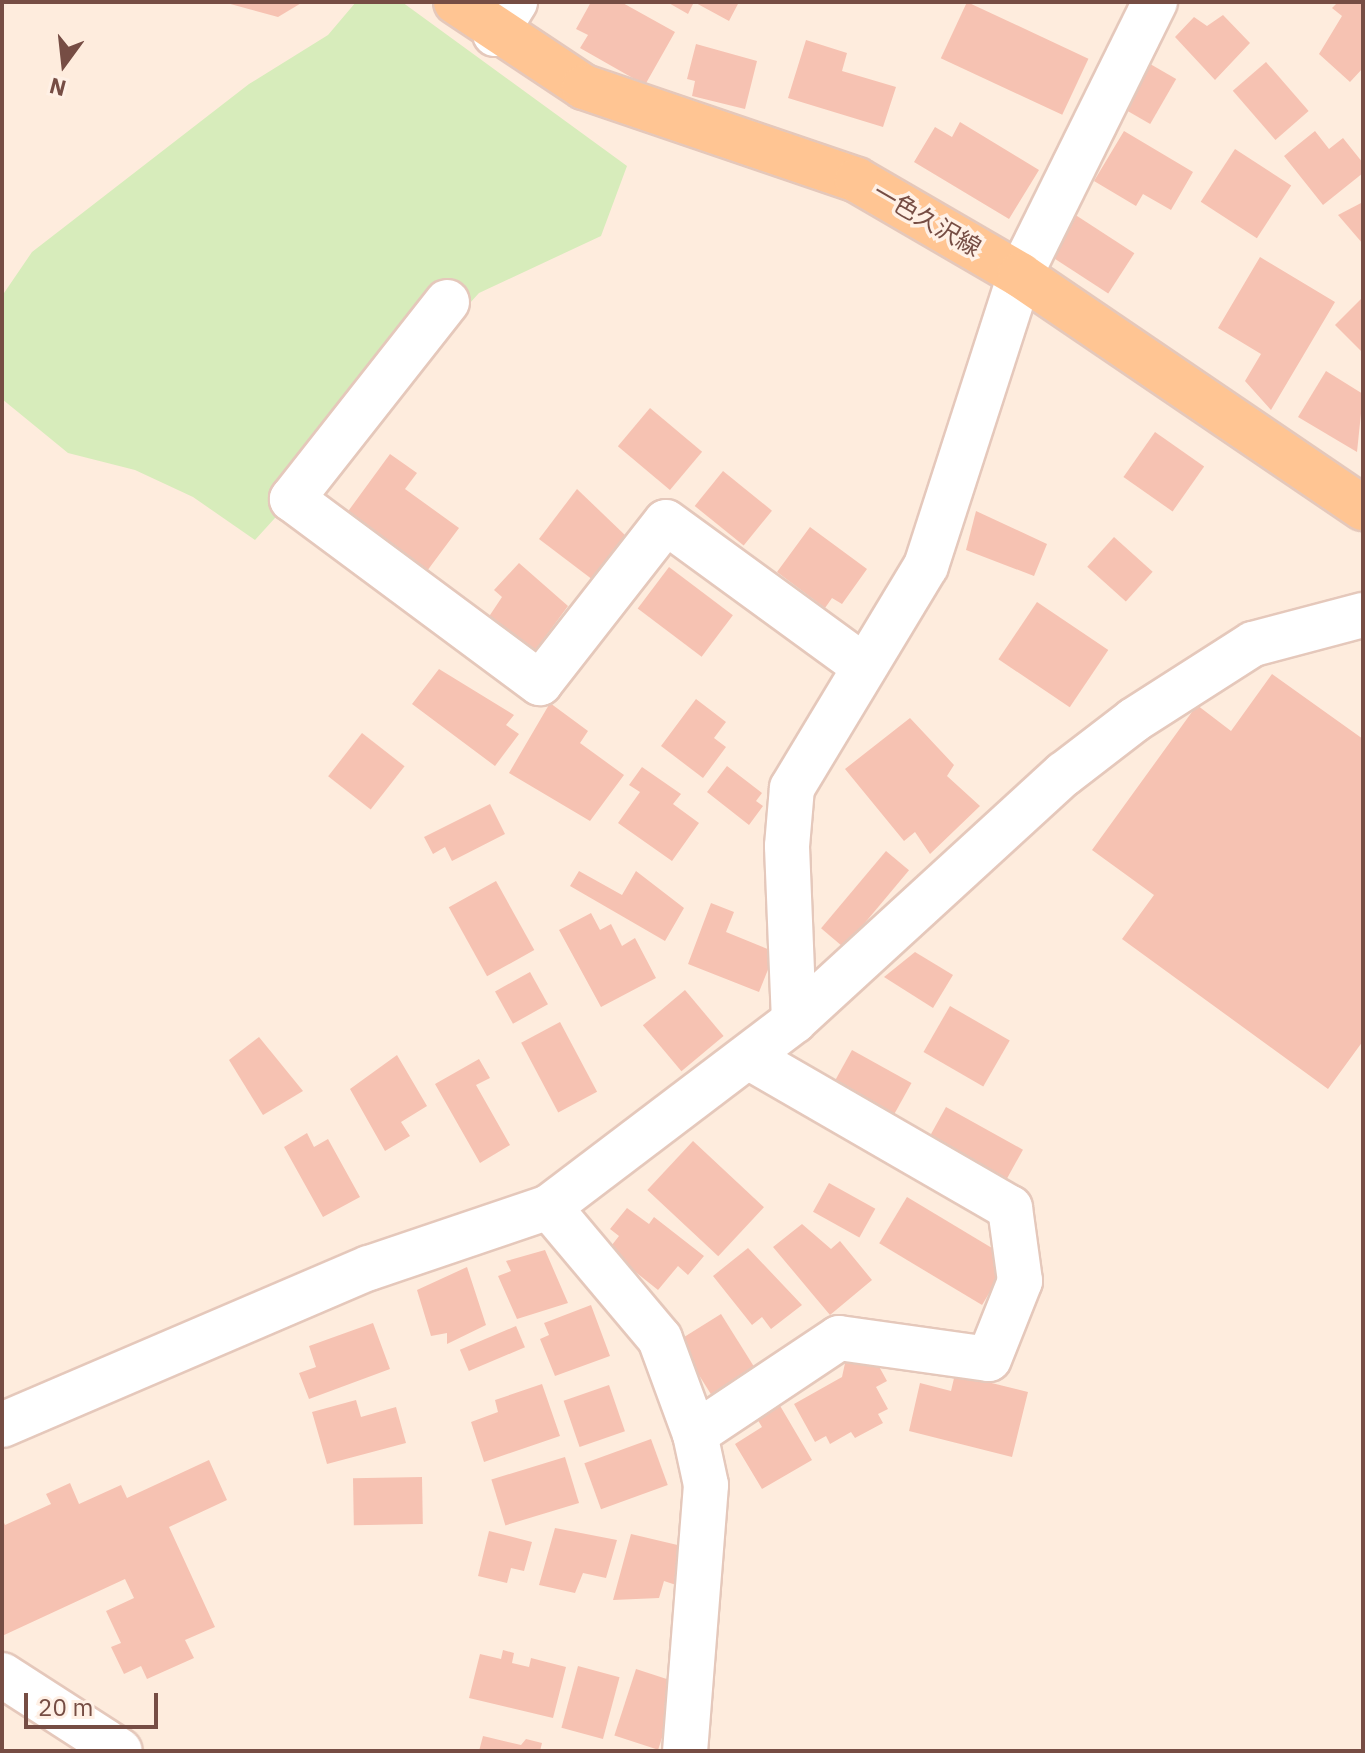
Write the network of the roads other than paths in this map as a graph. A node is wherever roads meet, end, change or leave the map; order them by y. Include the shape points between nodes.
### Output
1 (456, 2) edge
2 (1155, 2) edge
3 (505, 18) edge
4 (1020, 275) junction
5 (447, 302) dead end
6 (1359, 493) edge
7 (1363, 615) edge
8 (861, 664) junction
9 (794, 1021) junction
10 (748, 1057) junction
11 (549, 1207) junction
12 (2, 1425) edge
13 (695, 1434) junction
14 (2, 1675) edge
15 (120, 1751) edge
16 (685, 1751) edge

1 - 3 main road, 一色久沢線
2 - 4 street
3 - 4 main road, 一色久沢線 via 584,87 857,180
4 - 6 main road, 一色久沢線
4 - 8 street via 926,566
5 - 8 street via 292,499 540,683 666,522
7 - 9 street via 1253,644 1134,720 1064,774
8 - 9 street via 792,788 787,846
9 - 10 street
10 - 11 street
10 - 13 street via 1010,1208 1020,1281 989,1359 839,1338
11 - 12 street via 369,1268
11 - 13 street via 660,1339
13 - 16 street via 706,1485
14 - 15 street

